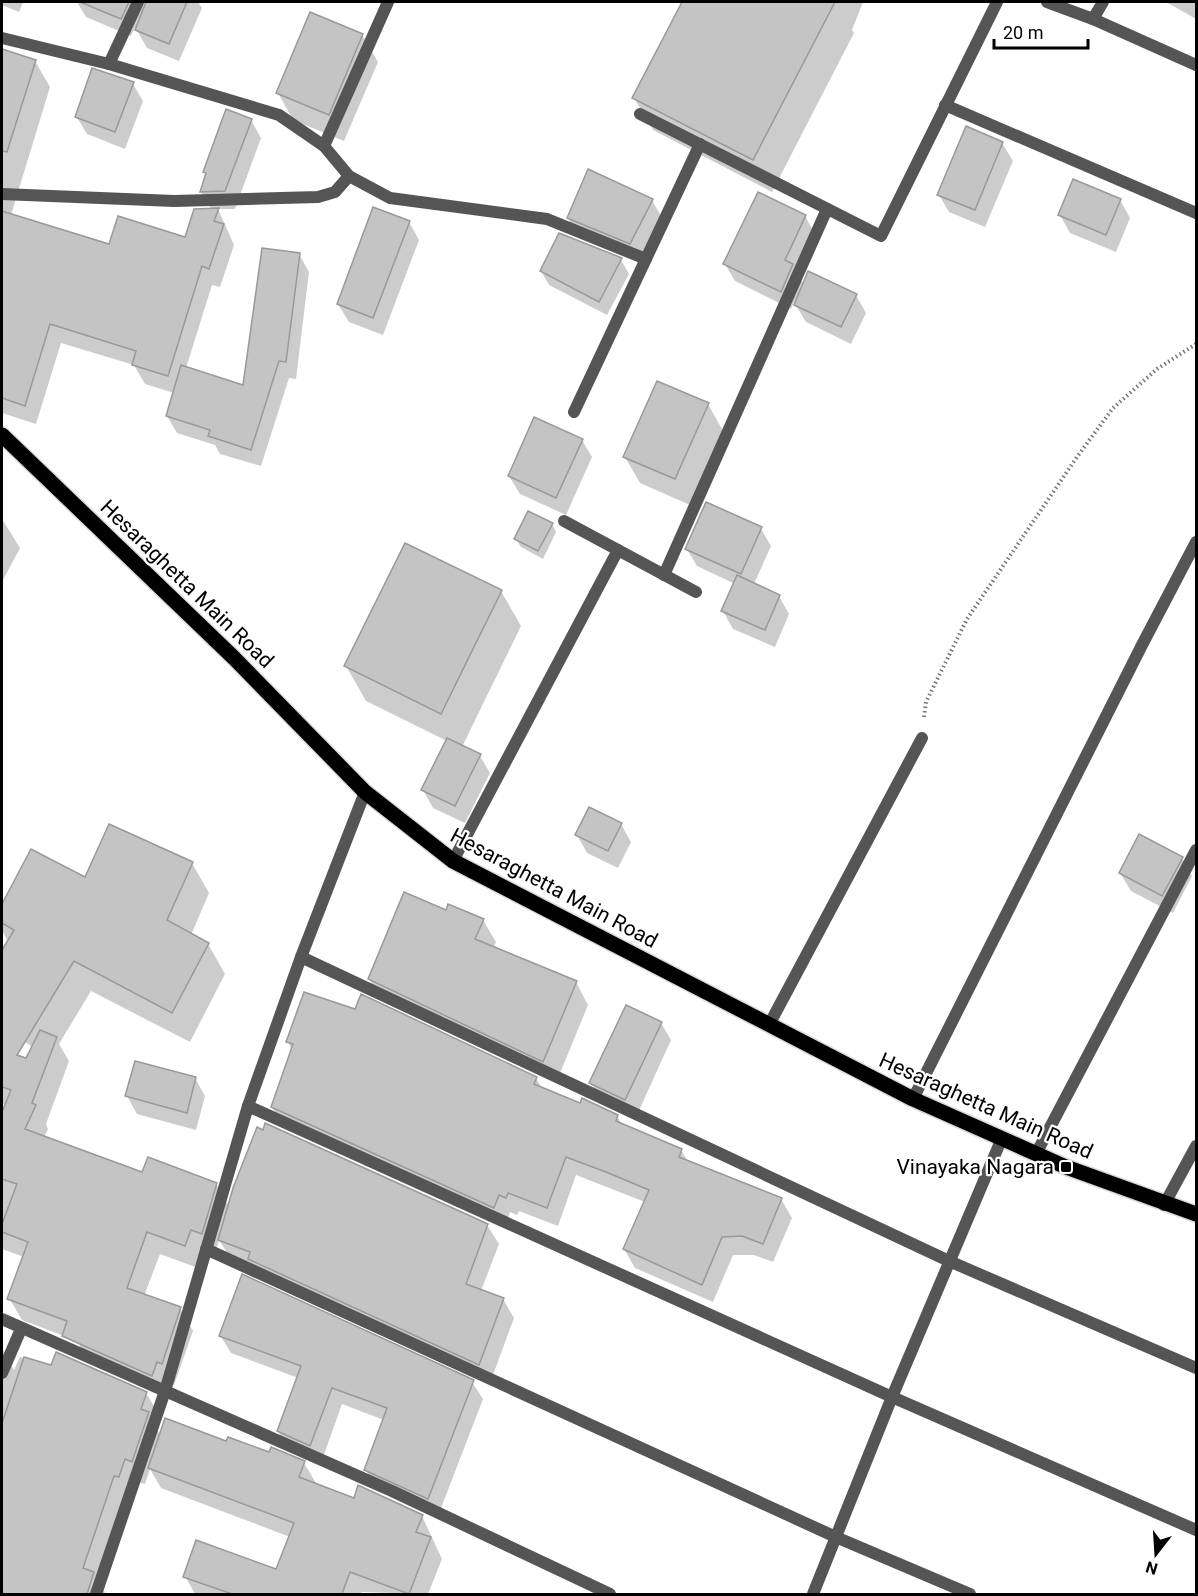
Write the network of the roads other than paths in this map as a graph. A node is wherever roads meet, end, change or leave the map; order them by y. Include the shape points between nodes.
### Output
1 (138, 2) edge
2 (388, 2) edge
3 (997, 2) edge
4 (1047, 2) edge
5 (1103, 2) edge
6 (1093, 19) junction
7 (2, 38) edge
8 (109, 64) junction
9 (1197, 65) edge
10 (945, 105) junction
11 (640, 114) dead end
12 (700, 144) junction
13 (324, 146) junction
14 (349, 176) junction
15 (2, 194) edge
16 (827, 209) junction
17 (1197, 213) edge
18 (646, 259) junction
19 (574, 412) dead end
20 (2, 435) edge
21 (564, 521) dead end
22 (1197, 542) edge
23 (618, 550) junction
24 (664, 575) junction
25 (696, 592) dead end
26 (921, 738) road end
27 (365, 792) junction
28 (1197, 850) edge
29 (453, 861) junction
30 (301, 957) junction
31 (769, 1025) junction
32 (913, 1099) junction
33 (248, 1106) junction
34 (1002, 1138) junction
35 (1197, 1146) edge
36 (1036, 1154) junction
37 (1164, 1204) junction
38 (1197, 1214) edge
39 (206, 1250) junction
40 (949, 1261) junction
41 (2, 1320) edge
42 (21, 1329) junction
43 (1197, 1368) edge
44 (2, 1373) edge
45 (165, 1391) junction
46 (892, 1397) junction
47 (1197, 1530) edge
48 (838, 1538) junction
49 (96, 1594) edge
50 (610, 1594) edge
51 (813, 1594) edge
52 (970, 1594) edge

1 - 8 street
2 - 13 street
3 - 10 street
4 - 6 street
5 - 6 street
6 - 9 street
7 - 8 street
8 - 13 street via 279,115
10 - 16 street via 881,236
10 - 17 street
11 - 12 street
12 - 16 street
12 - 18 street
13 - 14 street
14 - 15 street via 335,192 318,197 174,201
14 - 18 street via 390,198 548,219
16 - 24 street
18 - 19 street
20 - 27 main road, Hesaraghetta Main Road via 234,658
21 - 23 street
22 - 32 street
23 - 24 street
23 - 29 street
24 - 25 street
26 - 31 street
27 - 29 main road, Hesaraghetta Main Road
27 - 30 street
28 - 36 street
29 - 31 main road, Hesaraghetta Main Road
30 - 33 street
30 - 40 street
31 - 32 main road, Hesaraghetta Main Road
32 - 34 main road, Hesaraghetta Main Road
33 - 39 street
33 - 46 street
34 - 36 main road, Hesaraghetta Main Road
34 - 40 street
35 - 37 street
36 - 37 main road, Hesaraghetta Main Road
37 - 38 main road, Hesaraghetta Main Road
39 - 45 street
39 - 48 street
40 - 43 street
40 - 46 street
41 - 42 street
42 - 44 street
42 - 45 street
45 - 49 street
45 - 50 street via 392,1491
46 - 47 street
46 - 48 street
48 - 51 street
48 - 52 street

